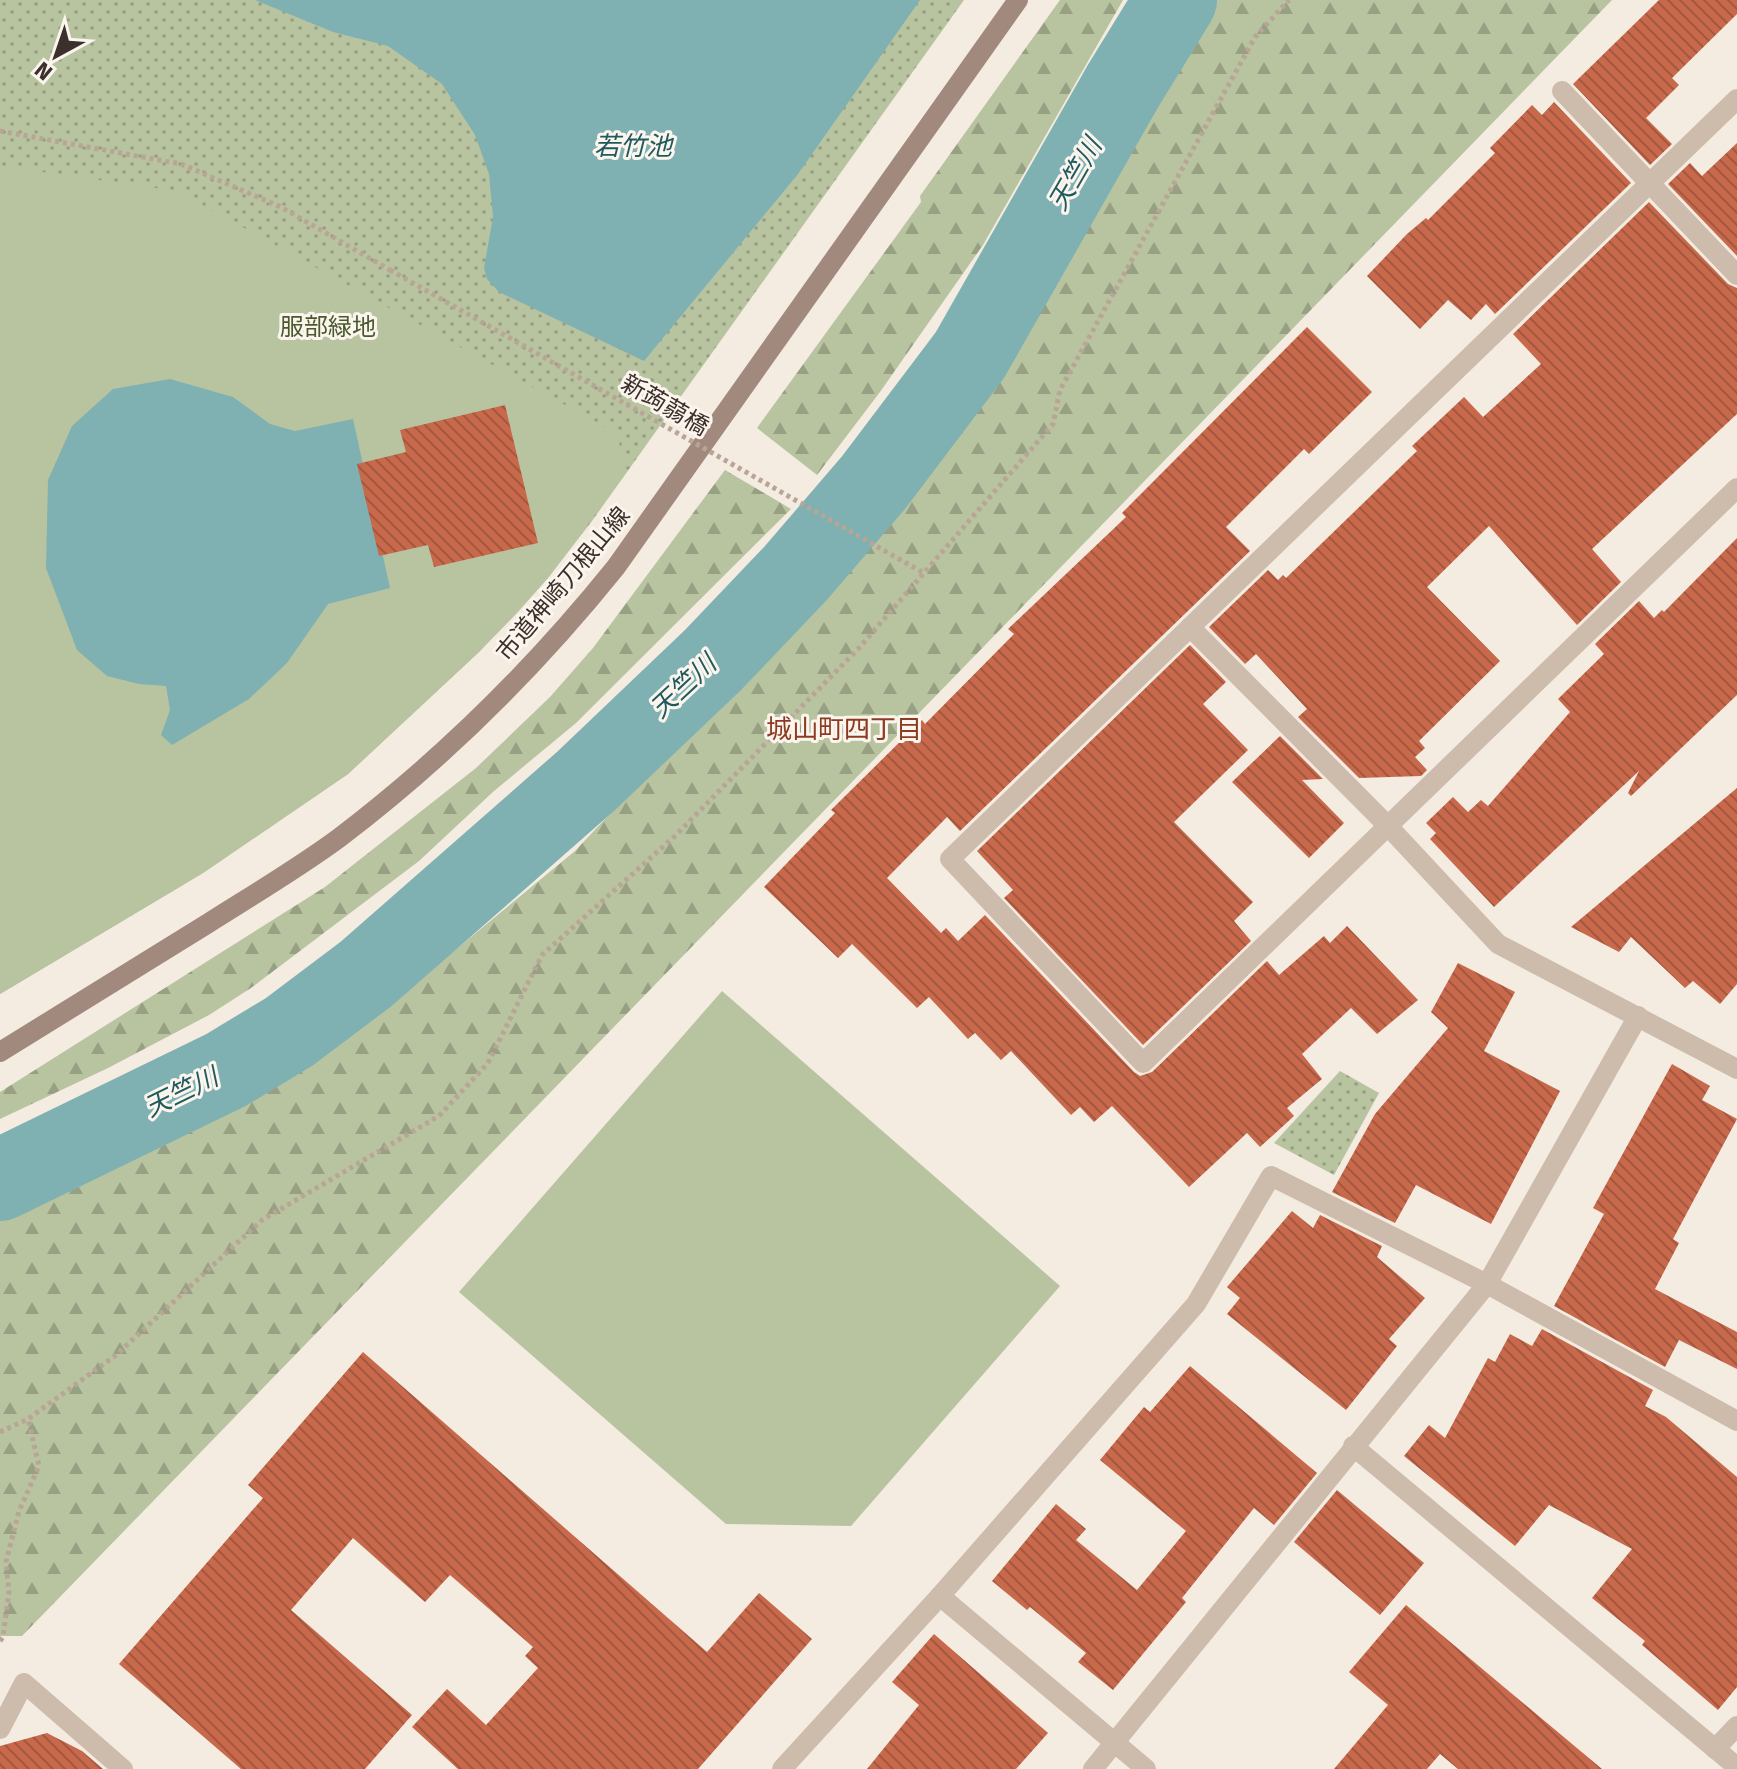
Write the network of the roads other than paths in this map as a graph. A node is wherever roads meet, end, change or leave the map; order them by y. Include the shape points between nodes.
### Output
1 (1018, 0) edge
2 (1562, 91) dead end
3 (1737, 99) edge
4 (1649, 183) junction
5 (1737, 275) edge
6 (1737, 488) edge
7 (1190, 627) junction
8 (1387, 825) junction
9 (1638, 1016) junction
10 (4, 1047) edge
11 (1737, 1069) edge
12 (1487, 1284) junction
13 (1737, 1421) edge
14 (1353, 1446) junction
15 (940, 1596) junction
16 (1737, 1726) edge
17 (0, 1729) edge
18 (1114, 1743) junction
19 (1715, 1749) junction
20 (1737, 1767) edge
21 (123, 1769) edge
22 (782, 1769) edge
23 (1093, 1769) edge
24 (1146, 1769) edge

1 - 10 street, 市道神崎刀根山線 via 616,567 499,700 337,839
2 - 4 street
3 - 4 street
4 - 5 street
4 - 7 street
6 - 8 street
7 - 8 street
7 - 8 street via 950,859 1143,1063
8 - 9 street via 1498,944
9 - 11 street
9 - 12 street
12 - 13 street
12 - 14 street
12 - 15 street via 1271,1176 1196,1304
14 - 18 street
14 - 19 street
15 - 18 street
15 - 22 street
16 - 19 street
17 - 21 street via 24,1683
18 - 23 street
18 - 24 street
19 - 20 street

